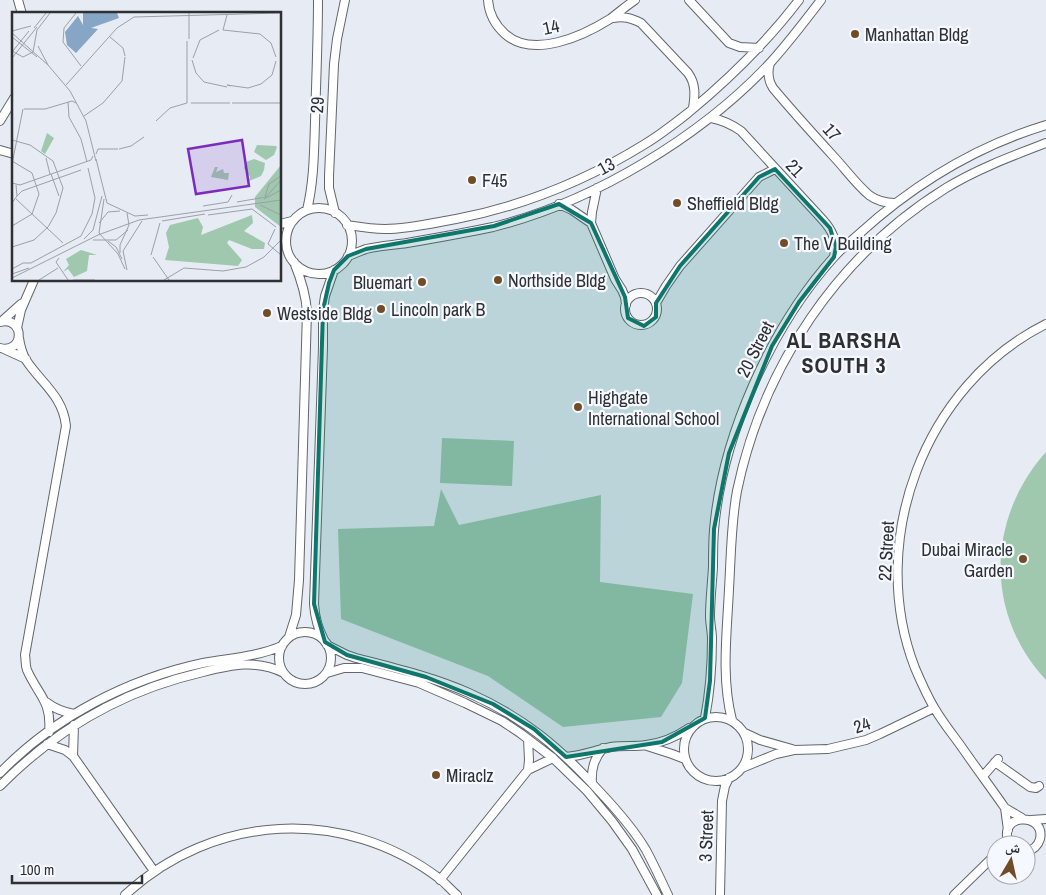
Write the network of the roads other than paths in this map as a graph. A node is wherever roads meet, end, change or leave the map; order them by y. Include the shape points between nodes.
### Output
1 (318, 0) edge
2 (345, 0) edge
3 (488, 0) edge
4 (634, 0) edge
5 (688, 0) edge
6 (799, 0) edge
7 (821, 0) edge
8 (611, 18) junction
9 (759, 48) junction
10 (770, 62) junction
11 (12, 101) edge
12 (693, 108) junction
13 (711, 118) junction
14 (0, 120) edge
15 (1046, 125) edge
16 (1046, 143) edge
17 (775, 168) junction
18 (597, 188) junction
19 (895, 203) junction
20 (559, 204) junction
21 (307, 210) junction
22 (335, 213) junction
23 (292, 221) junction
24 (591, 223) junction
25 (281, 224) edge
26 (347, 225) junction
27 (284, 251) edge
28 (348, 256) junction
29 (834, 257) junction
30 (294, 262) junction
31 (334, 270) junction
32 (34, 281) edge
33 (618, 283) junction
34 (640, 294) junction
35 (24, 300) junction
36 (656, 303) junction
37 (626, 305) junction
38 (1, 322) edge
39 (1046, 324) edge
40 (17, 328) junction
41 (19, 338) junction
42 (2, 348) edge
43 (26, 360) junction
44 (289, 637) junction
45 (326, 643) junction
46 (282, 646) junction
47 (284, 673) junction
48 (327, 673) junction
49 (46, 702) junction
50 (934, 708) junction
51 (74, 714) junction
52 (705, 718) junction
53 (732, 720) junction
54 (74, 725) junction
55 (692, 727) junction
56 (49, 732) junction
57 (745, 733) junction
58 (528, 739) junction
59 (47, 744) junction
60 (645, 745) junction
61 (604, 748) junction
62 (794, 750) junction
63 (74, 756) junction
64 (566, 757) junction
65 (553, 758) junction
66 (685, 759) junction
67 (742, 768) junction
68 (528, 770) junction
69 (0, 773) edge
70 (983, 776) junction
71 (729, 778) junction
72 (592, 783) junction
73 (0, 786) edge
74 (1039, 786) dead end
75 (1005, 808) junction
76 (1022, 818) junction
77 (1046, 819) edge
78 (1031, 820) junction
79 (1046, 827) edge
80 (1007, 832) junction
81 (1006, 835) edge
82 (1008, 835) edge
83 (1040, 835) junction
84 (1036, 846) edge
85 (986, 864) edge
86 (154, 871) junction
87 (440, 880) junction
88 (125, 895) edge
89 (456, 895) edge
90 (657, 895) edge
91 (668, 895) edge
92 (720, 895) edge
93 (954, 895) edge

1 - 21 street, 29 via 313,174
2 - 22 street, 29 via 334,64 329,188
3 - 8 street, 14 via 495,24 507,36 519,43 535,46 585,33
4 - 8 street, 14
5 - 9 street via 728,43
6 - 9 street, 13
7 - 10 street, 13
8 - 12 street via 622,16 641,23 688,73 695,89
9 - 12 street, 13 via 728,80
10 - 13 street, 13
10 - 19 street, 17 via 768,76 773,88 870,196
11 - 14 street
12 - 26 street, 13 via 647,143 621,158 535,197 474,215 405,228
13 - 17 street, 21 via 732,124 741,131
13 - 18 street, 13 via 661,152
15 - 19 street, 20 Street via 1010,137 968,157
16 - 53 street, 20 Street via 1002,160 947,188 880,238 844,274 784,360 768,391 745,458 732,526 726,670
17 - 29 street, 21 via 830,228 836,247
17 - 36 street via 759,177 692,252
18 - 20 street, 13
18 - 24 street
19 - 29 street, 20 Street
20 - 24 street
20 - 28 street, 13 via 494,226 366,249
21 - 22 street via 317,208
21 - 23 street
22 - 26 street
23 - 25 street
23 - 27 street
24 - 33 street
26 - 28 street via 351,235
27 - 30 street
28 - 31 street
29 - 52 street, 20 Street via 799,302 772,346 740,417 729,454 714,529 710,681
30 - 31 street via 313,273
30 - 44 street via 301,277 307,312 299,580 296,615
31 - 45 street via 323,310 314,604 319,630
32 - 35 street
33 - 34 street
33 - 37 street
34 - 36 street via 650,296
34 - 37 street via 633,296
35 - 38 street
35 - 40 street
36 - 37 street via 656,317 644,326 632,323 625,312
38 - 40 street via 11,322
39 - 50 street, 22 Street via 995,357 958,395 928,444 908,494 898,552 899,601 909,650
40 - 41 street
41 - 42 street via 12,347
41 - 43 street
42 - 43 street
43 - 49 street via 61,405 66,426 25,655 26,668
44 - 45 street via 308,632 321,637
44 - 46 street
45 - 48 street via 331,659
45 - 64 street via 347,655 467,692 534,729
46 - 47 street via 279,660
46 - 51 street via 255,655 170,672 137,683
47 - 48 street via 303,685 316,682
47 - 54 street via 268,666 250,664 184,676 127,696
48 - 58 street via 344,668 362,668 419,683 502,721
49 - 51 street via 59,711
49 - 56 street
50 - 62 street, 24 via 866,740 828,749
50 - 70 street, 22 Street
51 - 56 street
52 - 53 street via 719,716
52 - 55 street
53 - 57 street
54 - 59 street
54 - 63 street
55 - 60 street via 678,736
55 - 66 street via 683,748
56 - 69 street
57 - 62 street, 24
57 - 67 street via 748,757
58 - 65 street
58 - 68 street
59 - 63 street
59 - 73 street
60 - 61 street
60 - 66 street
61 - 64 street
61 - 72 street via 593,764
62 - 67 street, 24
63 - 86 street
64 - 72 street
65 - 68 street
65 - 90 street via 612,821 632,849
66 - 71 street via 698,776 719,781
67 - 71 street
68 - 87 street
70 - 74 street via 997,760 1030,787
70 - 75 street, 22 Street
71 - 92 street, 3 Street via 722,801
72 - 91 street via 621,814 646,850
75 - 76 street, 22 Street
75 - 80 street, 22 Street
76 - 78 street, 22 Street
76 - 80 street via 1013,822
77 - 78 street
78 - 83 street via 1038,826
79 - 83 street
80 - 81 street
80 - 82 street, 22 Street
83 - 84 street
85 - 93 street
86 - 87 street via 192,849 233,835 276,828 320,830 363,839 403,856
86 - 88 street
87 - 89 street

